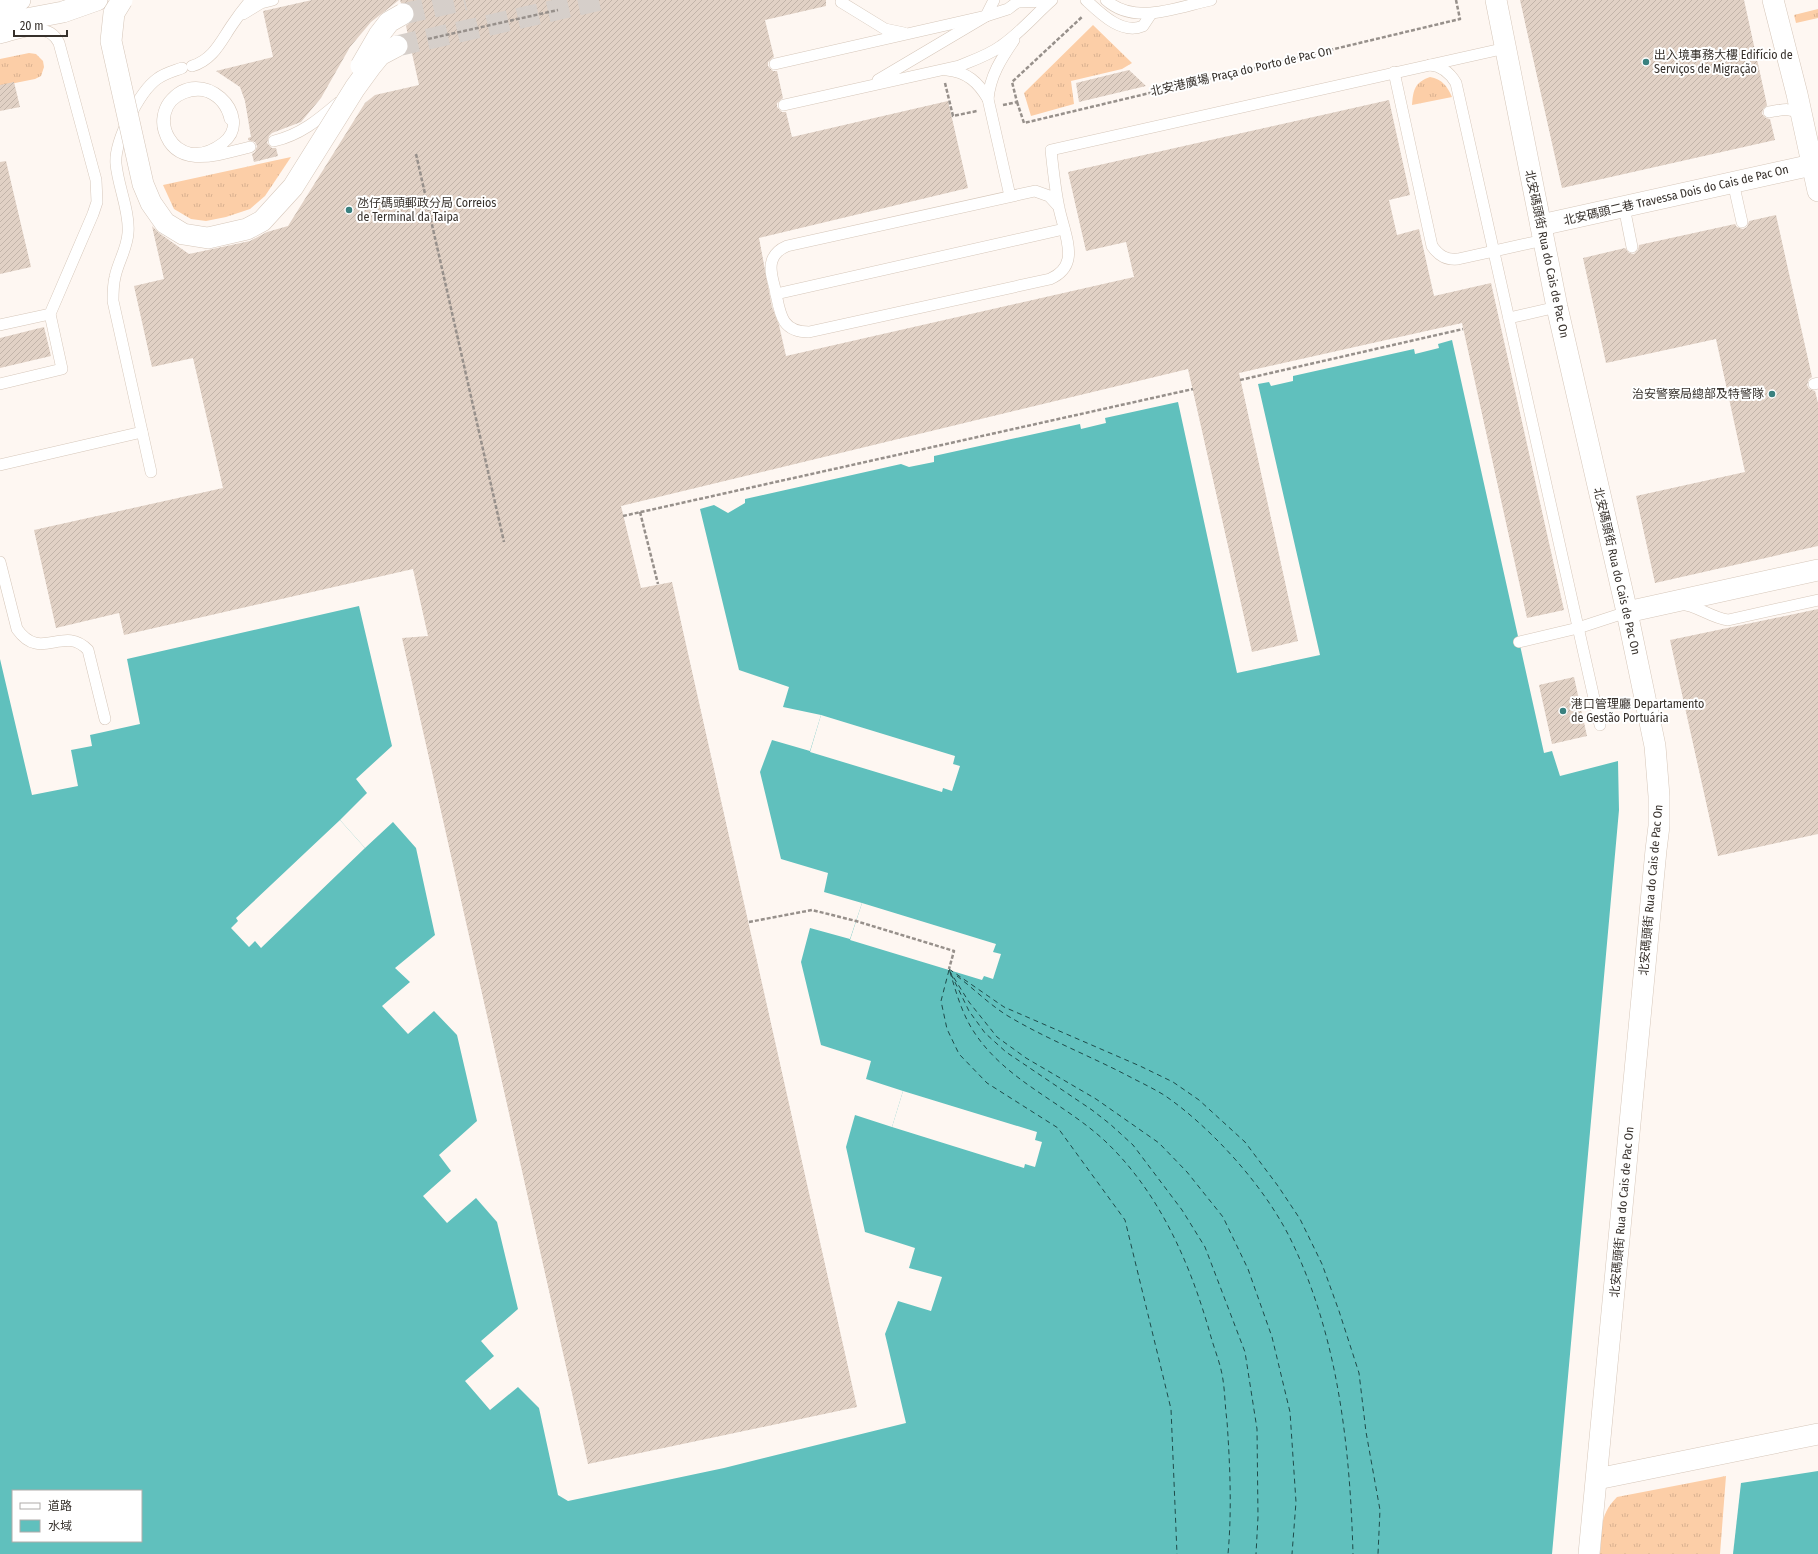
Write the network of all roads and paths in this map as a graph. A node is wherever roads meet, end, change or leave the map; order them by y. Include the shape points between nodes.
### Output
1 (20, 0) edge
2 (98, 0) edge
3 (122, 0) edge
4 (251, 0) edge
5 (273, 0) edge
6 (994, 0) edge
7 (1106, 0) edge
8 (1211, 0) edge
9 (1456, 0) edge
10 (1496, 0) edge
11 (1773, 0) edge
12 (1020, 1) edge
13 (1051, 1) edge
14 (841, 2) dead end
15 (1090, 3) edge
16 (0, 4) edge
17 (1173, 4) edge
18 (558, 10) dead end
19 (403, 14) tunnel mouth
20 (1151, 14) junction
21 (986, 16) junction
22 (0, 24) edge
23 (232, 24) junction
24 (1021, 30) junction
25 (919, 32) junction
26 (0, 38) edge
27 (428, 39) dead end
28 (397, 46) tunnel mouth
29 (1506, 48) junction
30 (775, 64) dead end
31 (1426, 65) junction
32 (942, 69) junction
33 (1394, 72) junction
34 (357, 85) junction
35 (869, 86) junction
36 (1016, 102) junction
37 (989, 104) junction
38 (784, 105) dead end
39 (1794, 106) junction
40 (1769, 112) dead end
41 (230, 119) dead end
42 (274, 141) dead end
43 (250, 147) dead end
44 (416, 154) dead end
45 (1812, 165) junction
46 (1733, 182) junction
47 (1818, 191) edge
48 (1010, 196) junction
49 (1058, 207) junction
50 (1624, 207) junction
51 (1742, 222) dead end
52 (1064, 229) junction
53 (1542, 232) junction
54 (1632, 246) dead end
55 (1493, 251) junction
56 (776, 294) junction
57 (1557, 307) junction
58 (50, 314) junction
59 (1509, 318) junction
60 (0, 325) edge
61 (1463, 329) dead end
62 (1240, 380) dead end
63 (0, 384) edge
64 (1193, 389) dead end
65 (142, 432) junction
66 (0, 465) edge
67 (151, 472) dead end
68 (640, 512) junction
69 (624, 516) dead end
70 (504, 542) dead end
71 (0, 562) edge
72 (1818, 570) edge
73 (658, 584) dead end
74 (1818, 600) edge
75 (1670, 603) junction
76 (1627, 612) junction
77 (1578, 628) junction
78 (1519, 642) dead end
79 (105, 719) dead end
80 (1600, 725) dead end
81 (749, 922) dead end
82 (949, 969) dead end
83 (1818, 1434) edge
84 (1597, 1479) junction
85 (1589, 1554) edge

1 - 16 street
2 - 22 street via 63,12
3 - 34 street, bridge via 114,13 111,41 143,184 151,203 165,223 183,234 208,238 246,229 262,221 293,187
4 - 23 lane
5 - 23 lane via 250,9
6 - 21 lane
7 - 20 lane via 1119,9
8 - 17 lane
9 - 36 path, 北安港廣場 Praça do Porto de Pac On via 1460,19 1024,123
10 - 29 street, 北安碼頭街 Rua do Cais de Pac On
11 - 39 street
12 - 13 lane
12 - 21 lane via 1008,9
13 - 24 lane
14 - 25 lane via 885,29 902,33
15 - 20 lane via 1111,20 1129,29 1143,26
15 - 36 path, 北安港廣場 Praça do Porto de Pac On via 1012,82
17 - 20 lane
18 - 27 path
19 - 34 street, bridge via 389,22 371,46 361,63
21 - 25 lane
21 - 35 lane
23 - 65 lane via 213,54 202,62 164,74 147,89 126,126 116,153 128,226 126,248 114,277 113,301
24 - 32 lane via 986,55 959,66
24 - 37 lane via 995,71 990,84
25 - 30 lane
26 - 58 lane via 41,29 48,30 56,36 96,180 93,214
28 - 34 street, bridge via 380,55
29 - 31 lane
29 - 53 street, 北安碼頭街 Rua do Cais de Pac On
31 - 33 lane
31 - 55 lane via 1447,71 1456,83
32 - 35 lane
32 - 37 lane via 957,71 970,77 981,87
32 - 37 path via 953,116
33 - 49 lane via 1051,150
33 - 55 lane via 1432,246 1436,253 1450,259
34 - 42 lane, bridge via 314,124 287,138
35 - 38 lane
36 - 37 path
37 - 48 lane
39 - 40 lane
39 - 45 street
41 - 43 lane via 224,104 217,97 203,90 182,94 176,98 166,113 166,131 173,144 182,151 192,153 216,148 231,134 233,122 227,103 211,90 191,88 181,92 166,106 163,128 166,138 174,148 186,156 202,157
44 - 70 path
45 - 46 street, 北安碼頭二巷 Travessa Dois do Cais de Pac On
45 - 47 street
46 - 50 street, 北安碼頭二巷 Travessa Dois do Cais de Pac On
46 - 51 lane
48 - 49 lane via 1035,191 1049,196
48 - 56 lane via 786,246 775,255 772,262
49 - 52 lane
50 - 53 street, 北安碼頭二巷 Travessa Dois do Cais de Pac On
50 - 54 lane
52 - 56 lane
52 - 56 lane via 1069,252 1068,260 1065,269 1050,279 809,332 800,332 785,324 780,316
53 - 55 lane
53 - 57 street, 北安碼頭街 Rua do Cais de Pac On
55 - 59 lane
57 - 59 lane
57 - 76 street, 北安碼頭街 Rua do Cais de Pac On
58 - 60 lane
58 - 63 lane via 62,369
59 - 77 lane
61 - 62 path
64 - 68 path
65 - 66 lane
65 - 67 lane
68 - 69 path
68 - 73 path
71 - 79 lane via 17,629 23,637 35,644 75,640 88,650
72 - 75 street
74 - 75 lane via 1728,620 1719,619 1683,604
75 - 76 street
76 - 77 lane
76 - 84 street, 北安碼頭街 Rua do Cais de Pac On via 1655,746 1659,826
77 - 78 lane
77 - 80 lane
81 - 82 path via 812,910 954,951
83 - 84 street
84 - 85 street, 北安碼頭街 Rua do Cais de Pac On

